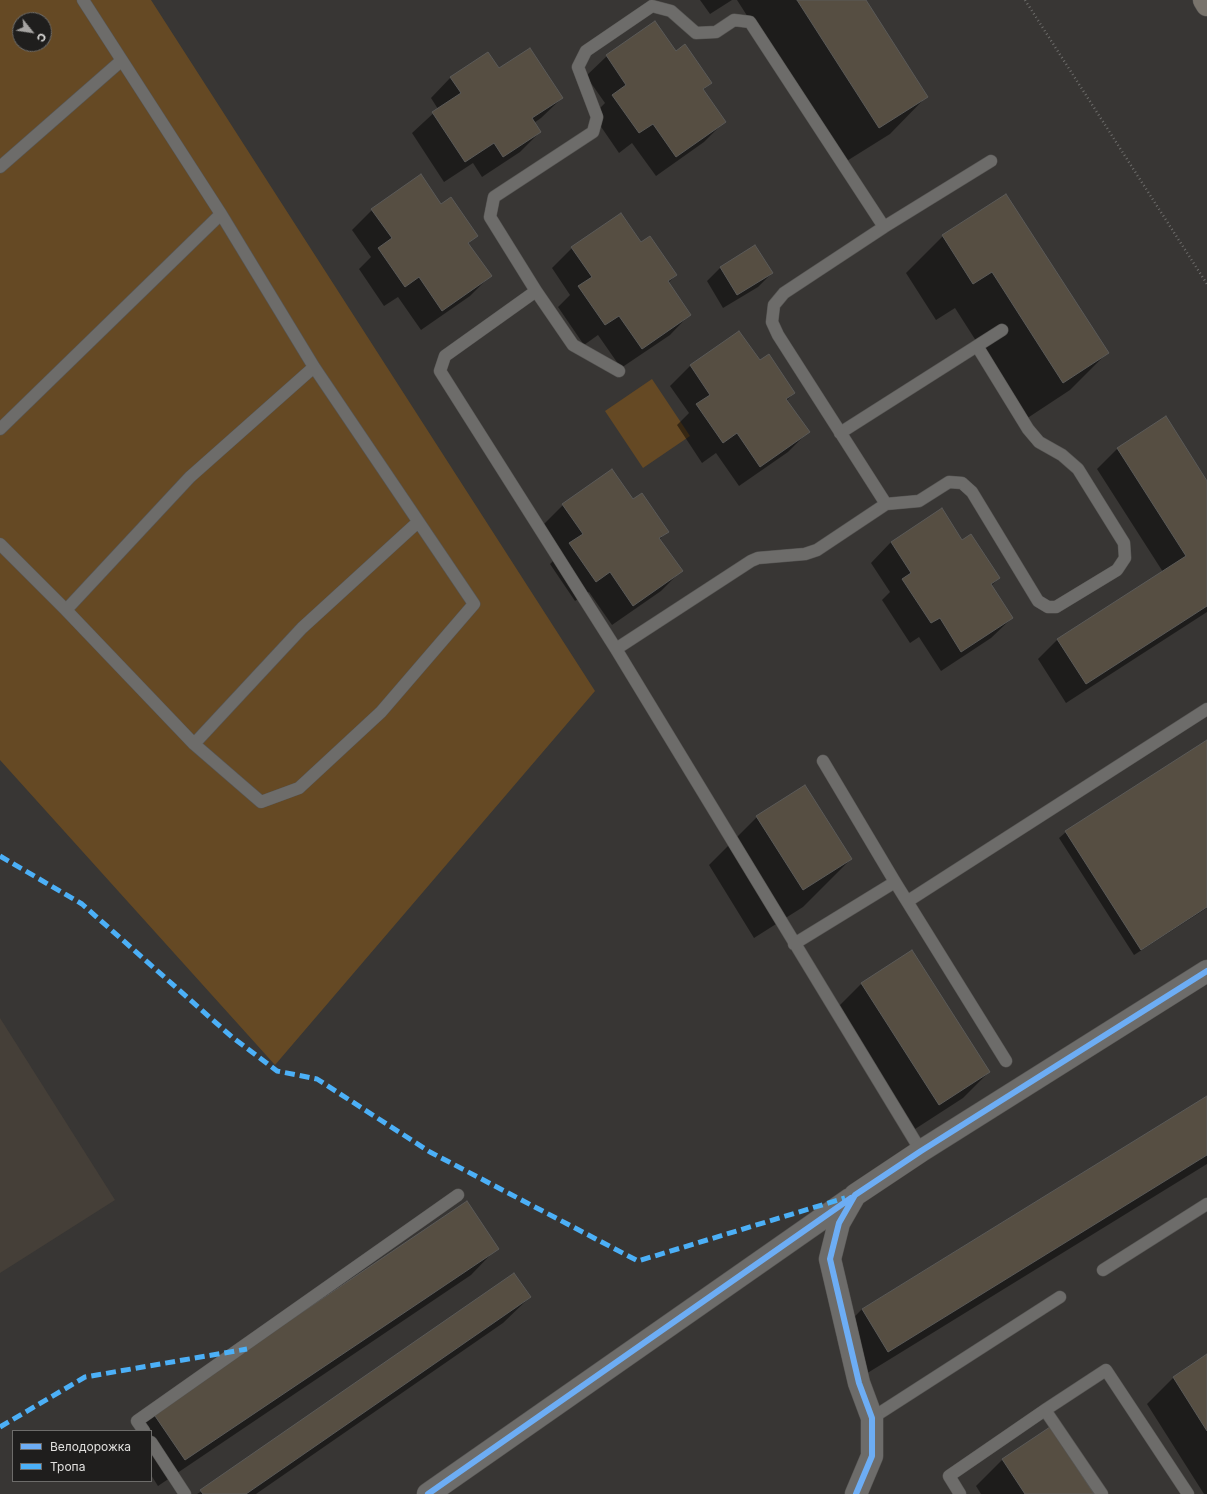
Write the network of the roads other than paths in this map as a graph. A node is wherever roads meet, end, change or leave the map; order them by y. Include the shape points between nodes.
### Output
1 (83, 0) edge
2 (1204, 0) edge
3 (1207, 5) edge
4 (121, 61) junction
5 (991, 161) dead end
6 (0, 166) edge
7 (221, 214) junction
8 (884, 227) junction
9 (536, 291) junction
10 (1002, 330) dead end
11 (977, 346) junction
12 (314, 367) junction
13 (619, 371) dead end
14 (0, 429) edge
15 (840, 433) junction
16 (886, 504) junction
17 (418, 522) junction
18 (0, 544) edge
19 (66, 610) junction
20 (616, 649) junction
21 (1207, 709) edge
22 (194, 744) junction
23 (823, 761) dead end
24 (895, 882) junction
25 (908, 901) junction
26 (794, 944) junction
27 (1207, 971) edge
28 (1006, 1060) dead end
29 (921, 1151) junction
30 (458, 1195) dead end
31 (855, 1195) junction
32 (1207, 1204) edge
33 (1103, 1270) dead end
34 (1060, 1297) dead end
35 (1045, 1410) junction
36 (872, 1418) junction
37 (143, 1430) edge
38 (152, 1444) edge
39 (185, 1494) edge
40 (428, 1494) edge
41 (857, 1494) edge
42 (960, 1494) edge
43 (1102, 1494) edge
44 (1188, 1494) edge

1 - 4 lane
2 - 3 main road
4 - 6 lane
4 - 7 lane
5 - 8 lane
7 - 12 lane
7 - 14 lane
8 - 9 lane via 750,22 734,20 716,32 696,33 671,11 652,6 586,51 578,67 597,117 593,132 494,197 490,217
8 - 15 lane via 784,293 774,305 772,322 778,335
9 - 13 lane via 573,346
9 - 20 lane via 445,356 440,371
10 - 11 lane
11 - 15 lane
11 - 16 lane via 1028,429 1039,442 1078,469 1124,543 1125,558 1117,570 1056,607 1048,607 1038,601 972,492 962,483 949,482 919,501
12 - 17 lane
12 - 19 lane via 190,477
15 - 16 lane
16 - 20 lane via 817,550 805,554 750,561
17 - 22 lane via 302,628
17 - 22 lane via 474,604 381,712 299,788 261,802
18 - 19 lane
19 - 22 lane
20 - 26 lane
21 - 25 lane
23 - 24 lane
24 - 25 lane
24 - 26 lane
25 - 28 lane
26 - 29 lane
27 - 29 street
29 - 31 street
30 - 37 lane via 137,1421
31 - 36 street via 839,1223 830,1259 859,1383
31 - 40 street
32 - 33 lane
34 - 36 lane
35 - 42 lane via 949,1476
35 - 43 lane
35 - 44 lane via 1106,1370
36 - 41 street via 872,1456
38 - 39 lane

